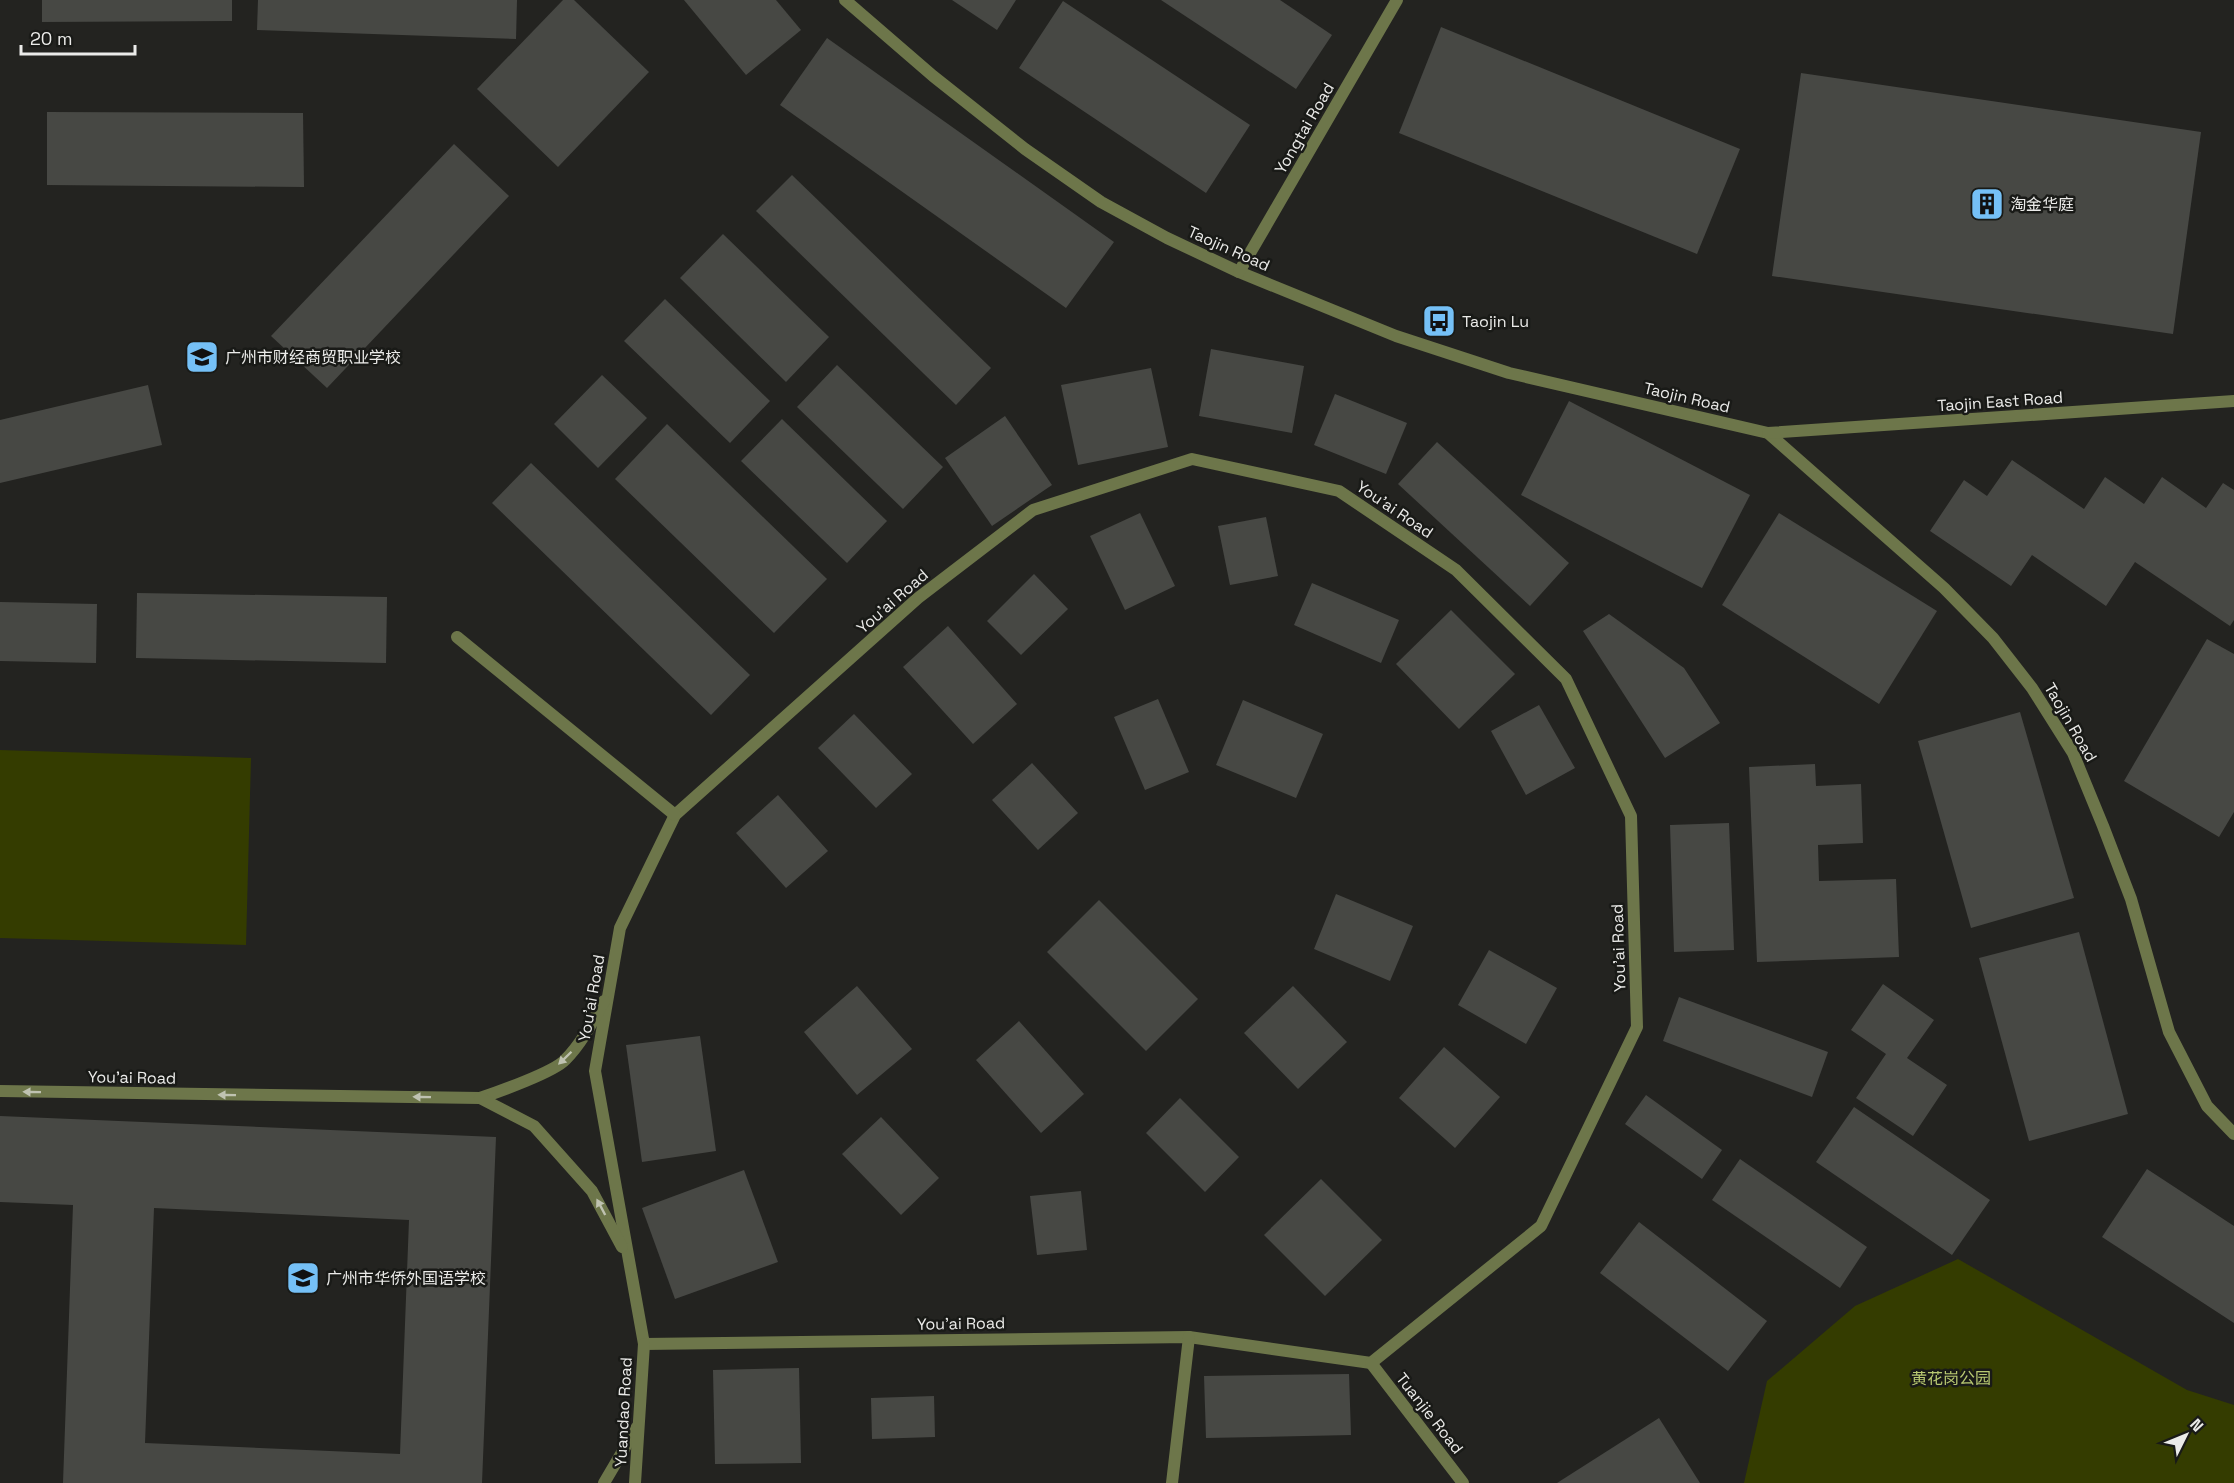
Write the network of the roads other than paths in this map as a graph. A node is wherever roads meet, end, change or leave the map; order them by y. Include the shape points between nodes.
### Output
1 (845, 0) edge
2 (1397, 0) edge
3 (1239, 272) junction
4 (2234, 401) edge
5 (1768, 433) junction
6 (457, 637) dead end
7 (675, 815) junction
8 (609, 992) junction
9 (0, 1091) edge
10 (480, 1098) junction
11 (2234, 1134) edge
12 (629, 1258) junction
13 (1189, 1337) junction
14 (644, 1344) junction
15 (1371, 1363) junction
16 (639, 1424) junction
17 (604, 1483) edge
18 (635, 1483) edge
19 (1172, 1483) edge
20 (1463, 1483) edge

1 - 3 street, Taojin Road via 1025,149 1092,195 1167,238
2 - 3 street, Yongtai Road
3 - 5 street, Taojin Road via 1396,336 1509,373
4 - 5 street, Taojin East Road
5 - 11 street, Taojin Road via 1944,588 1993,638 2032,688 2073,753 2103,826 2131,899 2169,1032 2207,1106
6 - 7 street
7 - 8 street, You'ai Road via 620,928
7 - 15 street, You'ai Road via 918,598 1033,510 1192,459 1339,491 1456,570 1566,679 1631,816 1636,1027 1541,1226
8 -> 10 street via 591,1026 564,1061
8 - 12 street, You'ai Road via 595,1071
10 -> 9 street, You'ai Road
12 -> 10 street via 592,1191 534,1126
12 - 14 street, You'ai Road
13 - 14 street, You'ai Road
13 - 15 street, You'ai Road
13 - 19 street
14 - 16 street, Yuandao Road
15 - 20 street, Tuanjie Road
16 - 17 street
16 - 18 street, Yuandao Road

